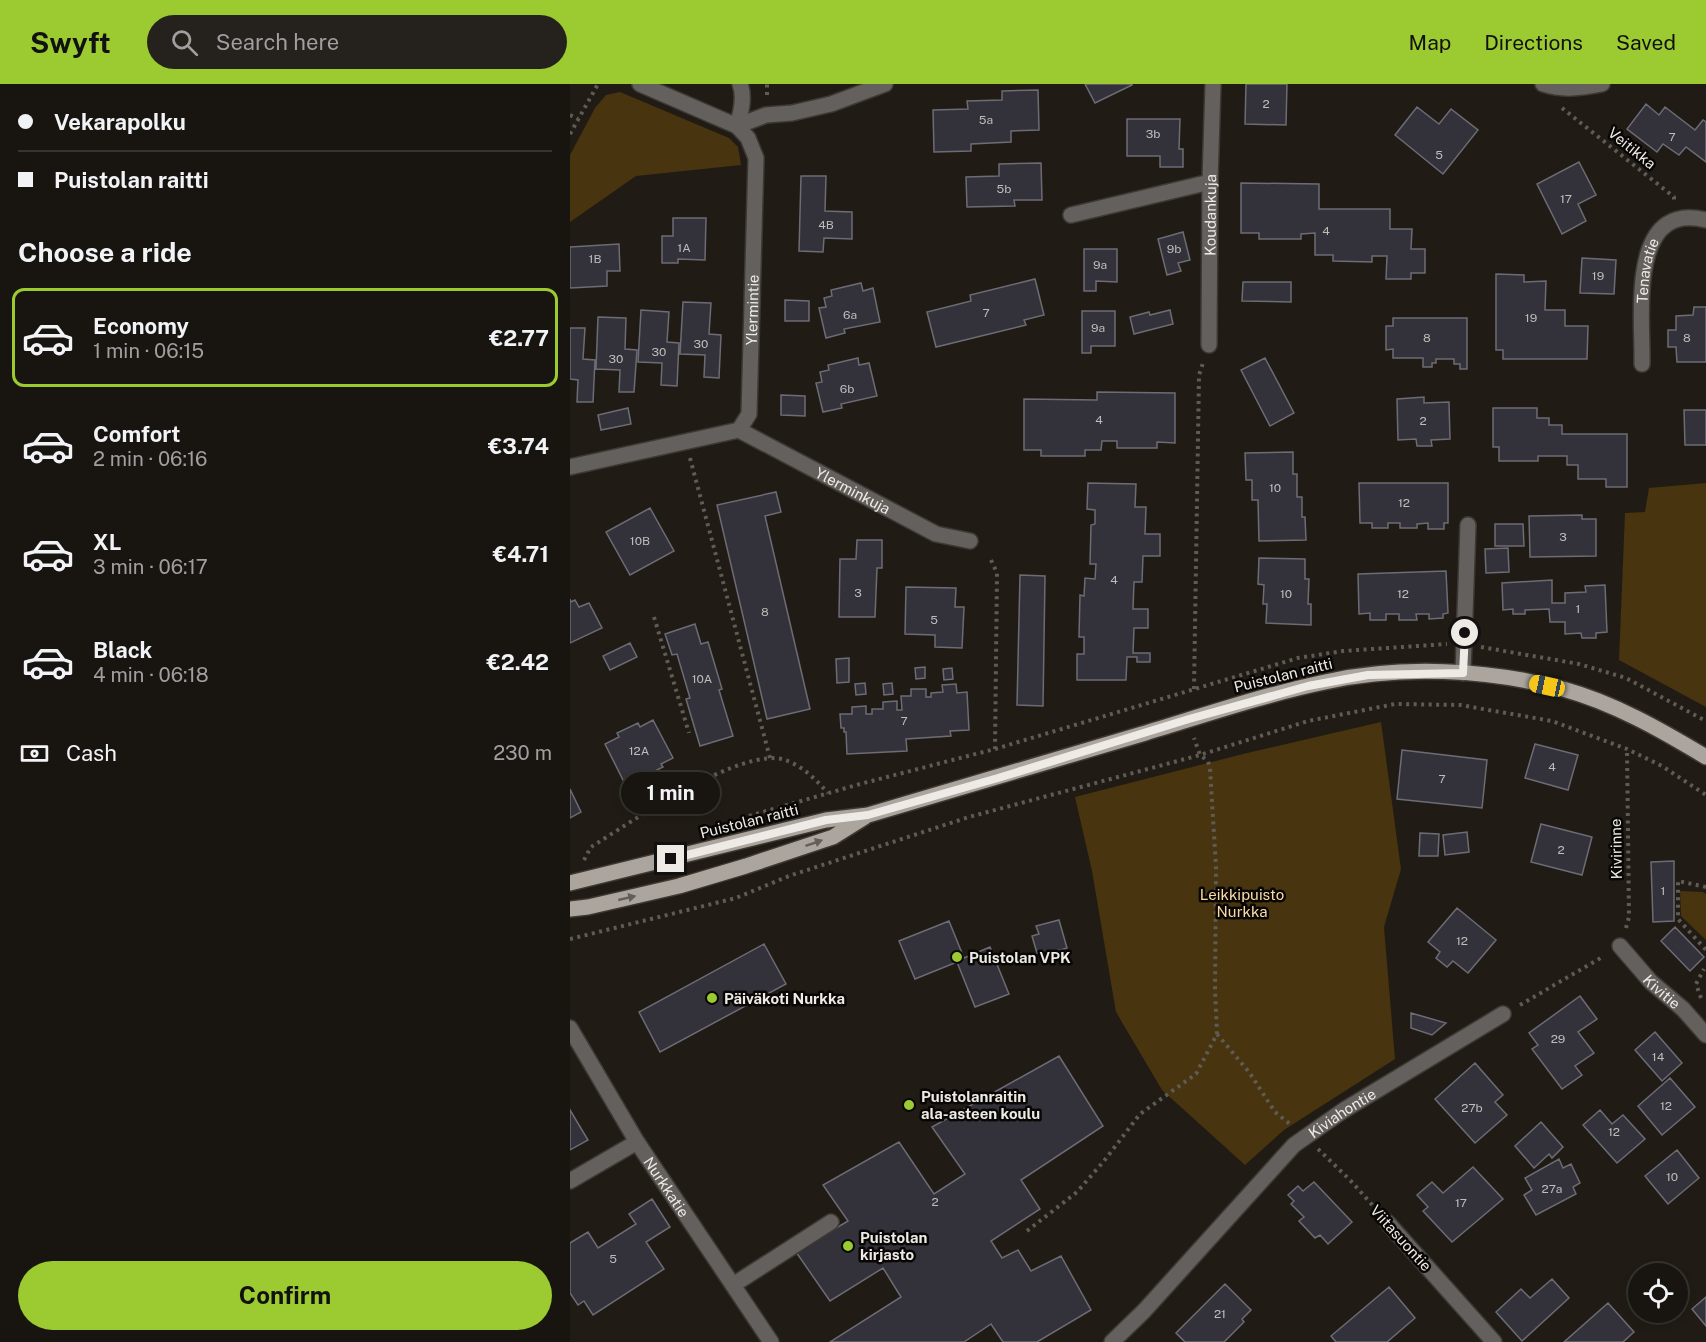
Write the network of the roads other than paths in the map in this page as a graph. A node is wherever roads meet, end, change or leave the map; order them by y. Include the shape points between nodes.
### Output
1 (640, 84) edge
2 (740, 84) edge
3 (885, 84) edge
4 (1213, 84) edge
5 (1543, 84) edge
6 (1602, 84) edge
7 (737, 126) junction
8 (1210, 182) junction
9 (1071, 215) dead end
10 (1706, 220) edge
11 (1209, 345) road end
12 (1642, 364) dead end
13 (739, 430) junction
14 (570, 467) edge
15 (1467, 525) dead end
16 (970, 541) dead end
17 (1463, 673) junction
18 (1706, 756) edge
19 (868, 815) junction
20 (570, 883) edge
21 (570, 909) edge
22 (1620, 946) road end
23 (1503, 1014) road end
24 (570, 1028) edge
25 (1706, 1035) edge
26 (637, 1142) junction
27 (570, 1181) edge
28 (831, 1222) dead end
29 (1388, 1222) road end
30 (733, 1285) junction
31 (771, 1342) edge
32 (1112, 1342) edge
33 (1494, 1342) edge

1 - 7 street
2 - 7 street via 743,91
3 - 7 street via 831,104 766,115
4 - 8 street, Koudankuja
5 - 6 street via 1556,89
7 - 13 street, Ylermintie via 748,138 756,158 749,414
8 - 9 street
8 - 11 street, Koudankuja
10 - 12 street, Tenavatie via 1675,218 1663,225 1649,247 1643,268
13 - 14 street
13 - 16 street, Ylerminkuja via 936,534
15 - 17 street
17 - 18 main road, Puistolan raitti via 1564,690 1627,713
17 - 19 main road, Puistolan raitti via 1368,675 1317,684
19 - 20 main road, Puistolan raitti via 826,820
21 -> 19 main road, Puistolan raitti via 679,886 746,866 834,837
22 - 25 street, Kivitie
23 - 32 street, Kiviahontie via 1304,1137
24 - 26 street, Nurkkatie
26 - 27 street
26 - 30 street, Nurkkatie
28 - 30 street
29 - 33 street, Viitasuontie
30 - 31 street, Nurkkatie

